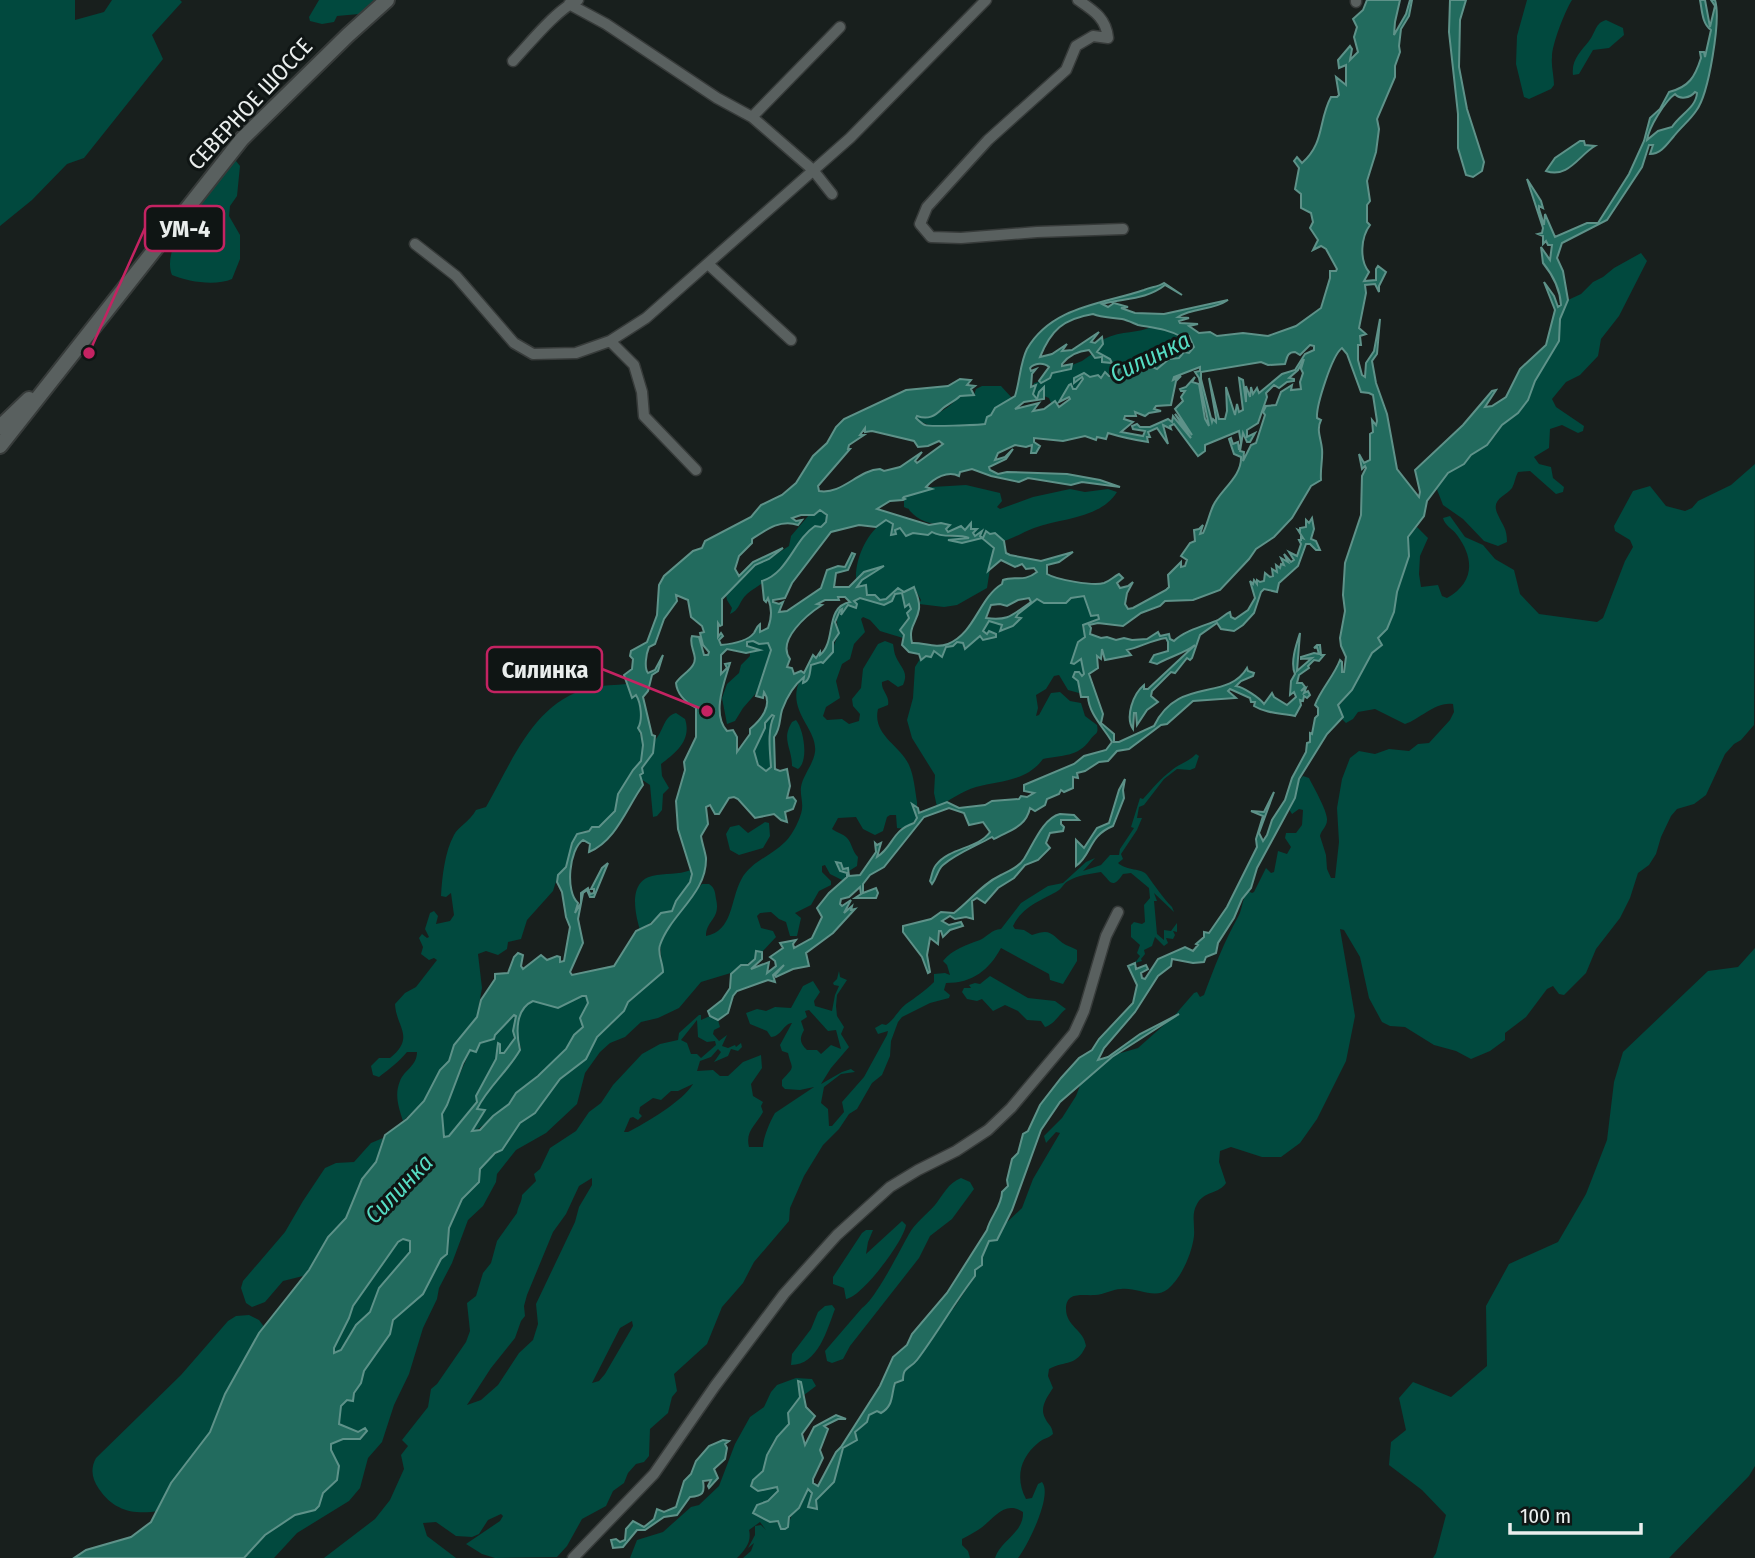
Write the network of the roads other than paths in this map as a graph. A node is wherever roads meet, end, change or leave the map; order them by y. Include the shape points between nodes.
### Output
1 (387, 0) edge
2 (986, 0) edge
3 (1079, 0) edge
4 (573, 2) edge
5 (840, 27) dead end
6 (513, 61) dead end
7 (752, 117) junction
8 (813, 170) junction
9 (832, 194) dead end
10 (1123, 229) dead end
11 (415, 244) dead end
12 (708, 264) junction
13 (792, 340) dead end
14 (610, 341) junction
15 (64, 364) junction
16 (0, 427) edge
17 (0, 446) edge
18 (696, 470) dead end
19 (1118, 912) dead end
20 (573, 1558) edge

1 - 15 main road, СЕВЕРНОЕ ШОССЕ via 242,139
2 - 8 street
3 - 10 street via 1100,16 1108,37 1093,36 1076,46 1066,71 988,140 928,207 920,224 931,237 961,238
4 - 6 street
4 - 7 street
5 - 7 street
7 - 8 street
8 - 9 street
8 - 12 street
11 - 14 street via 456,276 514,343 533,354 576,352
12 - 13 street
12 - 14 street via 646,318
14 - 18 street via 634,365 644,416
15 - 16 main road
15 - 17 main road, СЕВЕРНОЕ ШОССЕ
19 - 20 street via 1074,1033 1011,1108 956,1152 890,1187 837,1235 784,1294 654,1474

